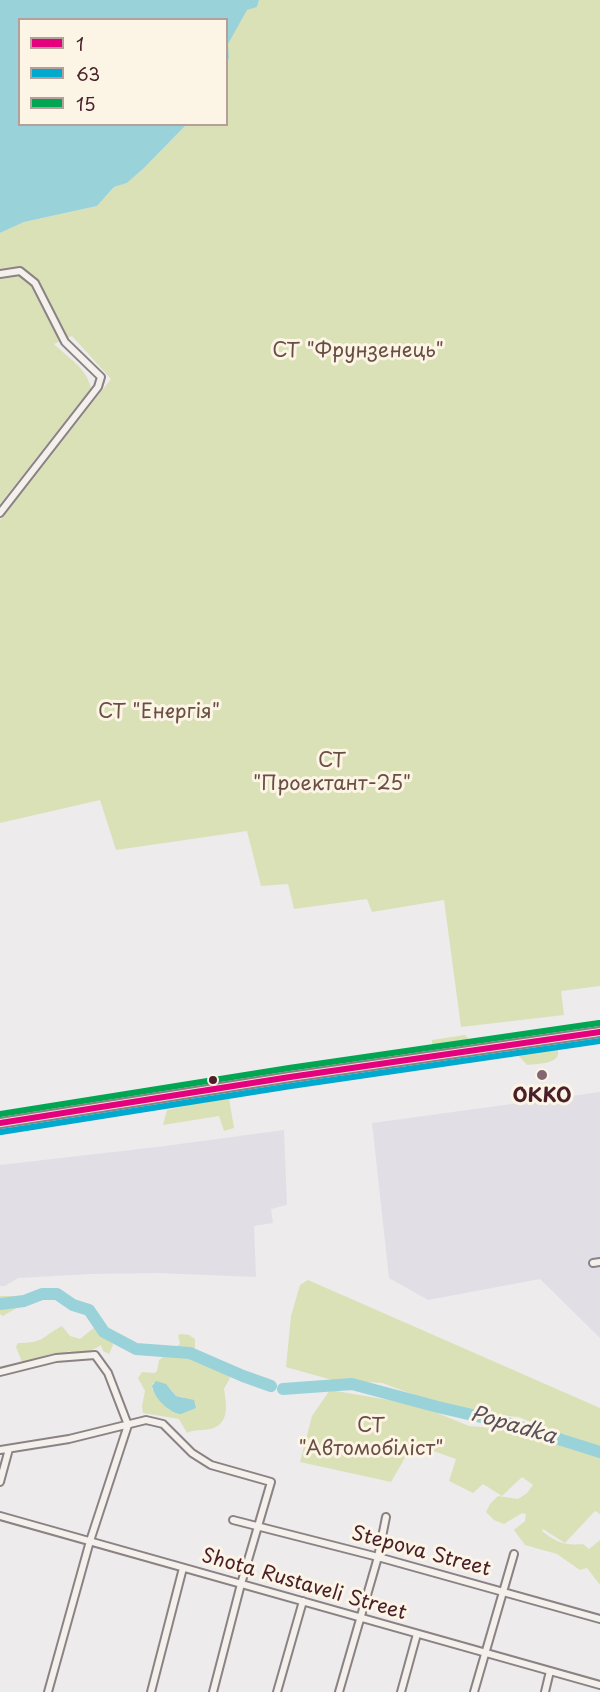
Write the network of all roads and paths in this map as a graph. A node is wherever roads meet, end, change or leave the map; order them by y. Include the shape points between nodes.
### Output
1 (0, 274) edge
2 (0, 513) edge
3 (600, 1032) edge
4 (0, 1123) edge
5 (0, 1372) edge
6 (128, 1425) junction
7 (9, 1449) junction
8 (0, 1450) edge
9 (0, 1482) edge
10 (0, 1516) edge
11 (386, 1518) dead end
12 (233, 1520) dead end
13 (258, 1526) junction
14 (90, 1540) junction
15 (514, 1554) dead end
16 (378, 1557) junction
17 (183, 1568) junction
18 (241, 1584) junction
19 (502, 1592) junction
20 (303, 1601) junction
21 (360, 1617) junction
22 (600, 1619) edge
23 (417, 1634) junction
24 (484, 1653) junction
25 (550, 1671) junction
26 (600, 1685) edge
27 (48, 1692) edge
28 (151, 1692) edge
29 (213, 1692) edge
30 (277, 1692) edge
31 (339, 1692) edge
32 (401, 1692) edge
33 (474, 1692) edge
34 (544, 1692) edge

1 - 2 street via 20,271 35,283 65,342 101,377 98,387
3 - 4 main road
5 - 6 street via 95,1354 108,1373
6 - 7 street
6 - 13 street via 146,1420 162,1424 192,1453 212,1465 271,1482
6 - 14 street
7 - 8 street
7 - 9 street
10 - 14 street, Shota Rustaveli Street
11 - 16 street
12 - 13 street, Stepova Street
13 - 16 street, Stepova Street
13 - 18 street
14 - 17 street, Shota Rustaveli Street
14 - 27 street
15 - 19 street
16 - 19 street, Stepova Street
16 - 21 street
17 - 18 street, Shota Rustaveli Street
17 - 28 street
18 - 20 street, Shota Rustaveli Street
18 - 29 street
19 - 22 street, Stepova Street
19 - 24 street
20 - 21 street, Shota Rustaveli Street
20 - 30 street
21 - 23 street, Shota Rustaveli Street
21 - 31 street
23 - 24 street, Shota Rustaveli Street
23 - 32 street
24 - 25 street, Shota Rustaveli Street
24 - 33 street
25 - 26 street, Shota Rustaveli Street
25 - 34 street

